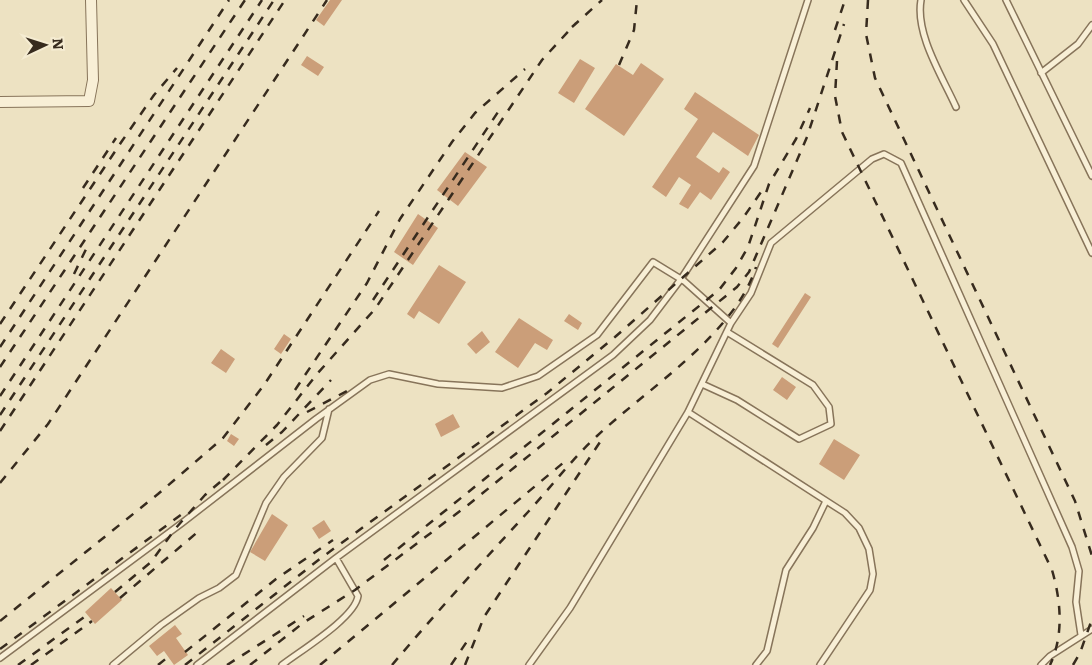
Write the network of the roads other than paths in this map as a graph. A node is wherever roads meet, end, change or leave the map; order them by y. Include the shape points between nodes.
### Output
1 (91, 0) edge
2 (808, 0) edge
3 (920, 0) edge
4 (964, 0) edge
5 (1006, 0) edge
6 (1092, 25) edge
7 (1042, 73) junction
8 (0, 102) edge
9 (956, 107) dead end
10 (1092, 176) edge
11 (1092, 253) edge
12 (681, 279) junction
13 (732, 322) junction
14 (727, 332) junction
15 (702, 384) junction
16 (328, 409) junction
17 (688, 412) junction
18 (826, 501) junction
19 (336, 558) junction
20 (1092, 629) edge
21 (1081, 635) junction
22 (0, 658) edge
23 (113, 665) edge
24 (197, 665) edge
25 (282, 665) edge
26 (529, 665) edge
27 (756, 665) edge
28 (820, 665) edge
29 (1041, 665) edge

1 - 8 street via 93,80 89,101
2 - 12 lane via 754,166
3 - 9 lane via 918,12 923,34
4 - 11 lane via 993,44
5 - 7 lane
6 - 7 lane via 1078,44
7 - 10 lane
12 - 13 lane
12 - 16 lane via 653,262 597,335 538,376 502,388 438,384 389,374 370,380
12 - 19 lane via 650,320 612,355
13 - 14 lane
13 - 21 lane via 751,293 770,244 872,159 884,154 901,163 1072,546 1079,571 1076,602
14 - 15 lane
14 - 15 lane via 813,385 829,407 831,424 799,439 737,400
15 - 17 lane
16 - 22 lane via 182,523
16 - 23 lane via 322,438 284,476 266,503 236,574 169,620
17 - 18 lane
17 - 26 lane via 570,608
18 - 27 lane via 786,570 767,651
18 - 28 lane via 845,513 859,528 870,549 873,574 870,590
19 - 24 lane
19 - 25 lane via 358,596 357,603 348,614
20 - 21 lane
21 - 29 lane

